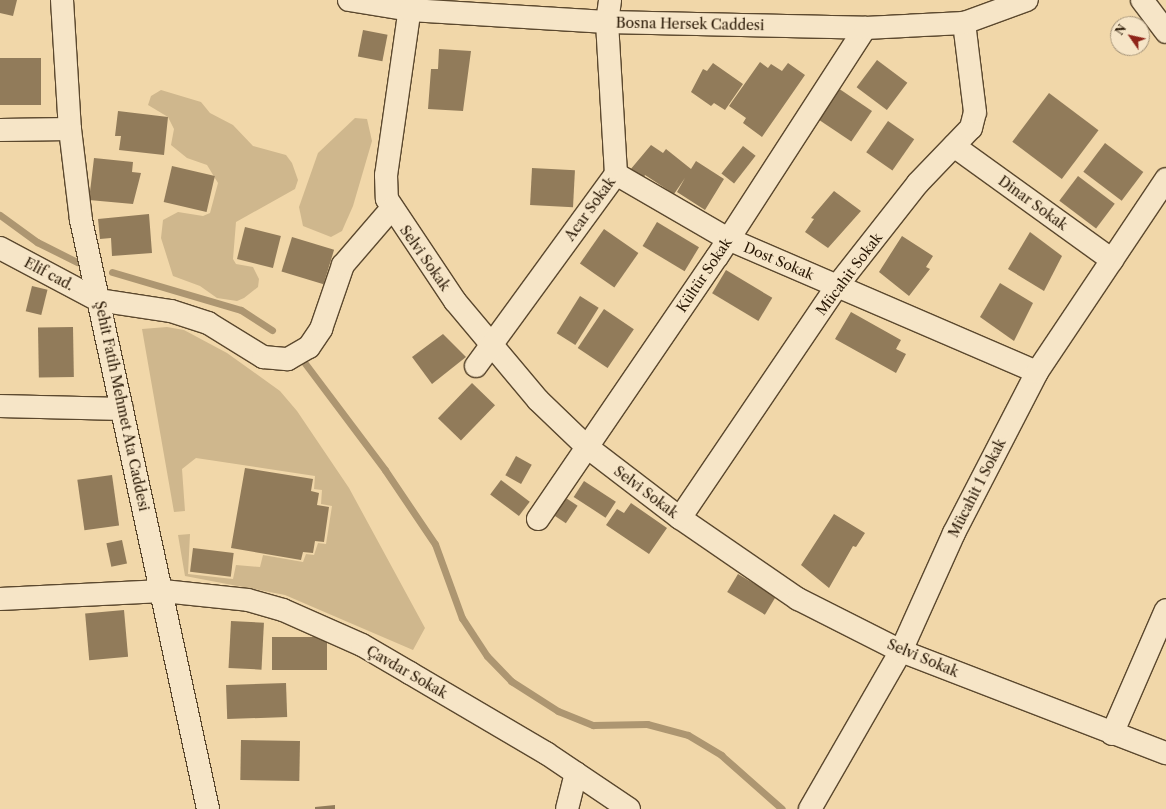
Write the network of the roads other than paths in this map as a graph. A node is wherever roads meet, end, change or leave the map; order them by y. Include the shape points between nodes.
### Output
1 (62, 0) edge
2 (349, 0) edge
3 (610, 0) edge
4 (1027, 0) edge
5 (1142, 0) edge
6 (411, 5) edge
7 (608, 22) junction
8 (964, 23) junction
9 (865, 28) junction
10 (1166, 32) edge
11 (0, 130) edge
12 (70, 130) junction
13 (954, 146) junction
14 (616, 174) junction
15 (1166, 179) edge
16 (392, 208) junction
17 (728, 239) junction
18 (0, 248) edge
19 (1112, 260) junction
20 (837, 286) junction
21 (98, 300) junction
22 (490, 346) junction
23 (476, 366) dead end
24 (1037, 372) junction
25 (0, 406) edge
26 (122, 409) junction
27 (587, 447) junction
28 (680, 518) junction
29 (538, 519) dead end
30 (163, 591) junction
31 (0, 599) edge
32 (1166, 610) edge
33 (901, 651) junction
34 (1112, 734) junction
35 (1166, 753) edge
36 (576, 773) junction
37 (208, 809) edge
38 (567, 809) edge
39 (629, 809) edge
40 (810, 809) edge

1 - 12 street, Şehit Fatih Mehmet Ata Caddesi
2 - 6 street, Bosna Hersek Caddesi
3 - 7 street, Acar Sokak
4 - 8 street, Bosna Hersek Caddesi
5 - 10 street
6 - 7 street, Bosna Hersek Caddesi
6 - 16 street, Selvi Sokak via 386,176 387,199
7 - 9 street, Bosna Hersek Caddesi
7 - 14 street, Acar Sokak
8 - 9 street, Bosna Hersek Caddesi
8 - 13 street, Mücahit Sokak via 975,112 971,128
9 - 17 street, Kültür Sokak
11 - 12 street
12 - 21 street, Şehit Fatih Mehmet Ata Caddesi via 81,220
13 - 19 street, Dinar Sokak
13 - 20 street, Mücahit Sokak via 918,183
14 - 17 street, Dost Sokak
14 - 22 street, Acar Sokak
15 - 19 street, Mücahit 1 Sokak
16 - 21 street, Elif cad. via 343,265 321,329 309,347 288,359 263,357 208,323 171,311
16 - 22 street, Selvi Sokak
17 - 20 street, Dost Sokak
17 - 27 street, Kültür Sokak
18 - 21 street, Elif cad.
19 - 24 street, Mücahit 1 Sokak
20 - 24 street, Dost Sokak
20 - 28 street, Mücahit Sokak
21 - 26 street, Şehit Fatih Mehmet Ata Caddesi
22 - 23 street, Acar Sokak
22 - 27 street, Selvi Sokak via 538,400
24 - 33 street, Mücahit 1 Sokak via 954,533
25 - 26 street
26 - 30 street, Şehit Fatih Mehmet Ata Caddesi
27 - 28 street, Selvi Sokak
27 - 29 street, Kültür Sokak
28 - 33 street, Selvi Sokak via 798,599
30 - 31 street, Çavdar Sokak
30 - 36 street, Çavdar Sokak via 248,600 318,624 410,673
30 - 37 street, Şehit Fatih Mehmet Ata Caddesi
32 - 34 street
33 - 34 street, Selvi Sokak
33 - 40 street, Mücahit 1 Sokak
34 - 35 street, Selvi Sokak
36 - 38 street
36 - 39 street, Çavdar Sokak

